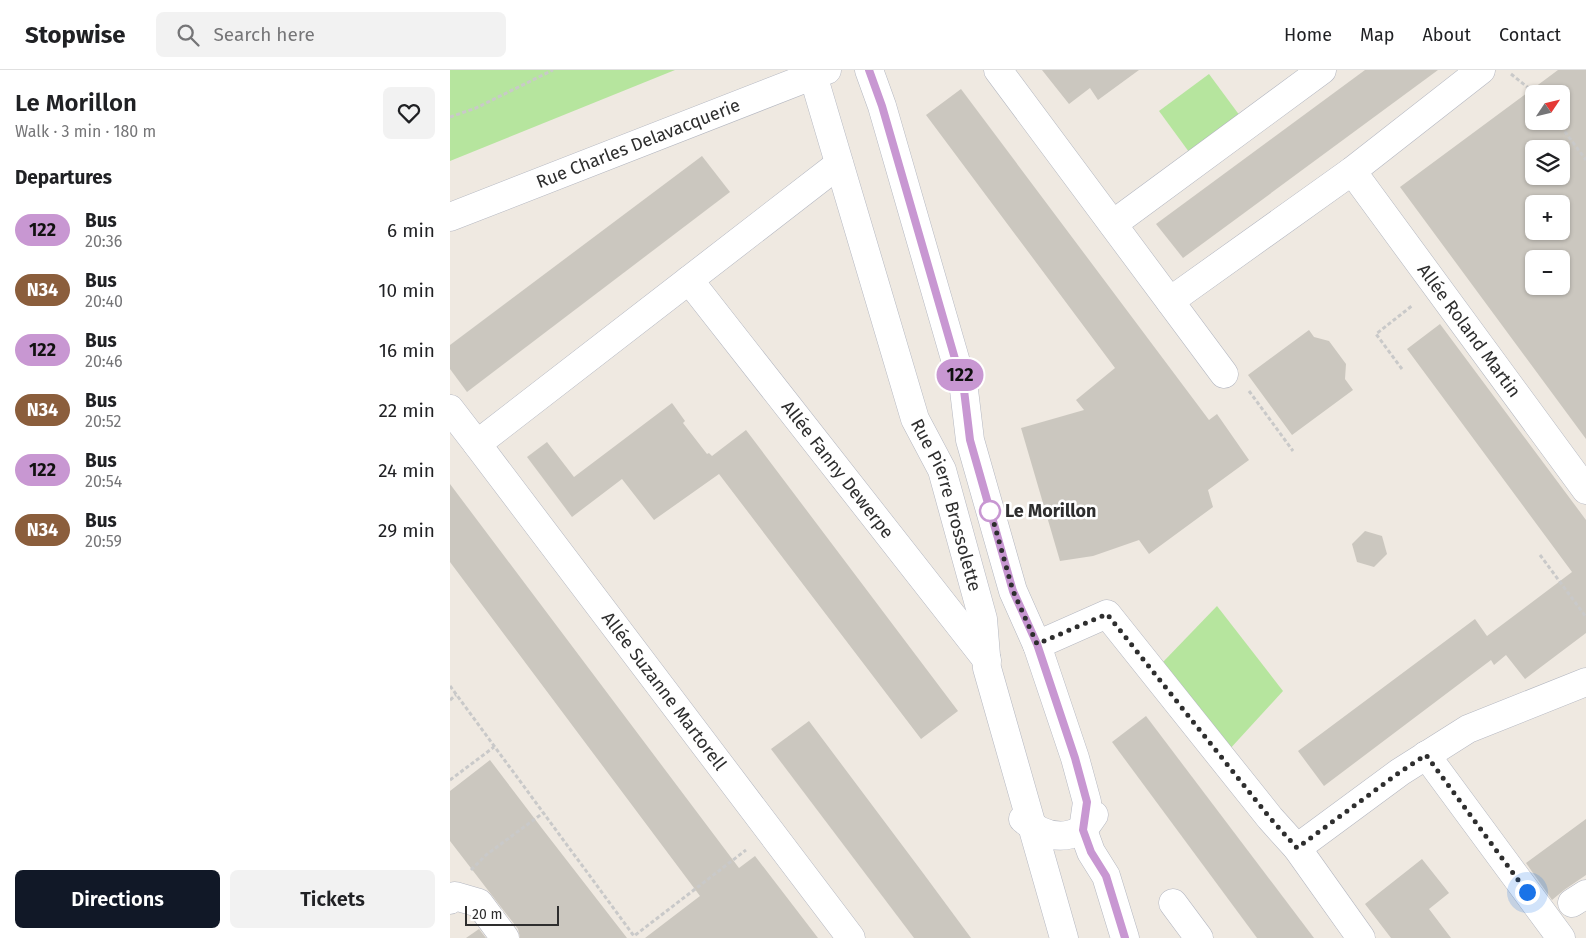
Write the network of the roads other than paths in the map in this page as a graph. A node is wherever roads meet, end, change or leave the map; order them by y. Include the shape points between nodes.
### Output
1 (869, 70) edge
2 (998, 70) edge
3 (1322, 70) edge
4 (1481, 70) edge
5 (820, 73) edge
6 (839, 164) junction
7 (1352, 171) junction
8 (450, 217) edge
9 (1113, 224) junction
10 (689, 280) junction
11 (1170, 301) junction
12 (1224, 374) road end
13 (450, 409) edge
14 (477, 444) junction
15 (1586, 490) edge
16 (1037, 644) junction
17 (987, 660) junction
18 (1586, 682) edge
19 (1426, 755) junction
20 (1033, 828) junction
21 (1083, 830) junction
22 (1297, 848) junction
23 (452, 898) edge
24 (1174, 903) dead end
25 (505, 938) edge
26 (851, 938) edge
27 (1064, 938) edge
28 (1125, 938) edge
29 (1200, 938) edge
30 (1361, 938) edge
31 (1561, 938) edge

1 - 16 street, Rue Pierre Brossolette via 964,390 970,440 1013,591
2 - 9 street
3 - 9 street
4 - 7 street
5 - 6 street, Rue Pierre Brossolette
5 - 8 street, Rue Charles Delavacquerie
6 - 10 street
6 - 17 street, Rue Pierre Brossolette via 915,419 942,470 983,619
7 - 11 street
7 - 15 street, Allée Roland Martin
9 - 11 street
10 - 14 street
10 - 17 street, Allée Fanny Dewerpe
11 - 12 street
13 - 14 street
14 - 26 street, Allée Suzanne Martorell
16 - 21 street, Rue Pierre Brossolette via 1075,758 1092,775 1098,791 1099,807
16 - 22 street via 1107,614
17 - 20 street, Rue Pierre Brossolette
18 - 19 street via 1468,728
19 - 22 street
19 - 31 street
20 - 21 street via 1052,837
20 - 27 street, Rue Pierre Brossolette
21 - 28 street via 1091,852 1106,876
22 - 30 street
23 - 25 street via 479,903
24 - 29 street

